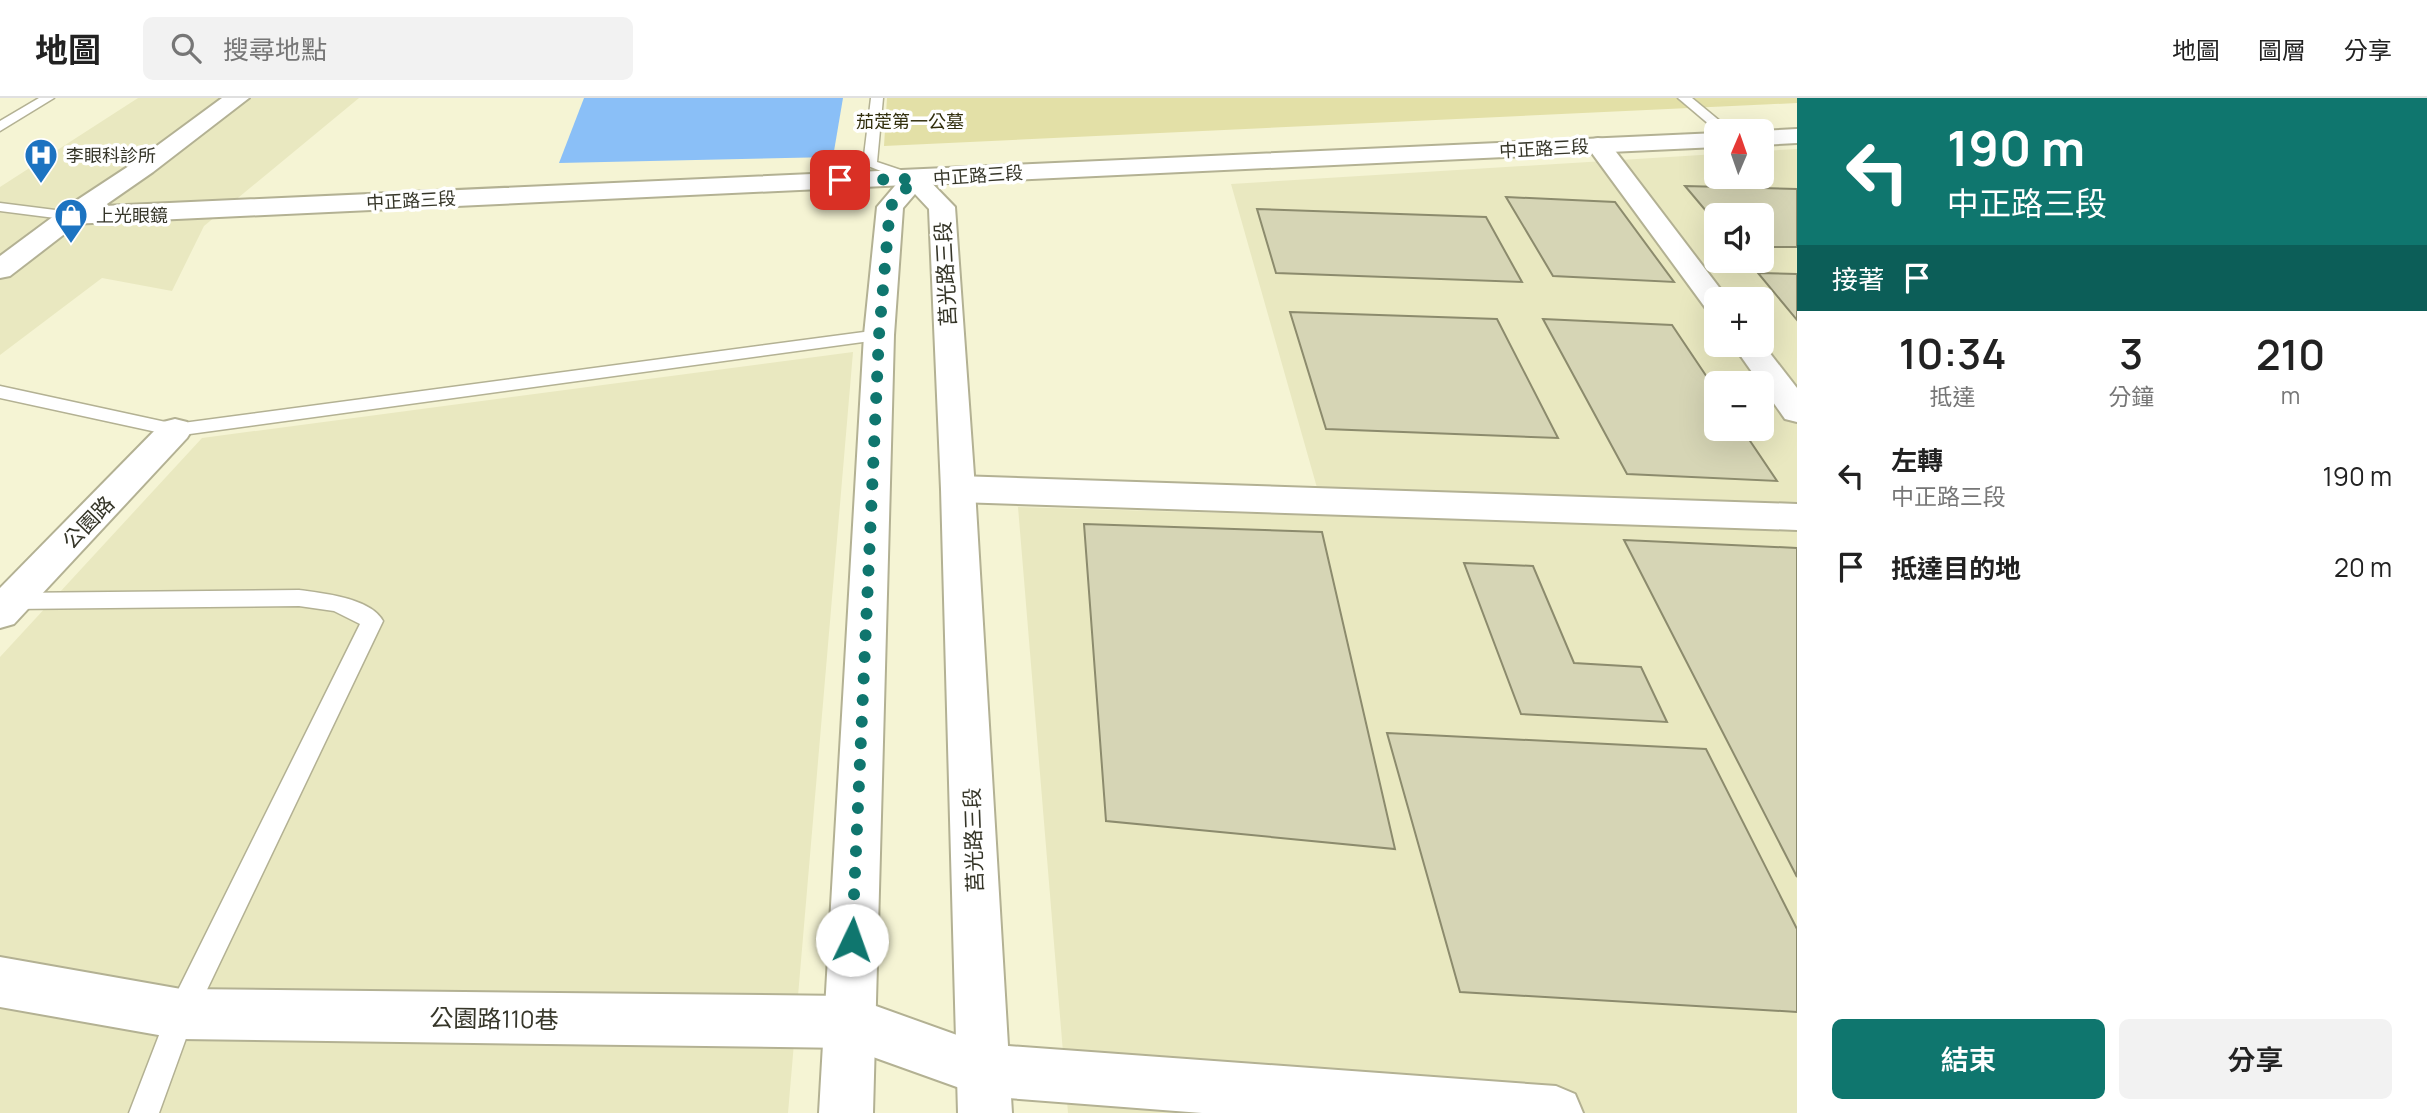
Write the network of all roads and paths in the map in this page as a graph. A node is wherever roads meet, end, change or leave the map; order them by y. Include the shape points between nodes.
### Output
1 (48, 98) edge
2 (237, 98) edge
3 (877, 98) edge
4 (1684, 98) edge
5 (1710, 119) edge
6 (0, 127) edge
7 (1797, 136) edge
8 (1774, 137) edge
9 (1704, 141) edge
10 (1598, 145) junction
11 (914, 179) junction
12 (0, 207) edge
13 (71, 216) junction
14 (0, 270) edge
15 (1704, 287) edge
16 (879, 335) junction
17 (1757, 357) edge
18 (0, 392) edge
19 (1797, 411) edge
20 (175, 430) junction
21 (958, 489) junction
22 (1797, 517) edge
23 (6, 607) edge
24 (0, 982) edge
25 (181, 1014) junction
26 (848, 1023) junction
27 (984, 1092) edge
28 (144, 1113) edge
29 (846, 1113) edge
30 (1556, 1113) edge

1 - 6 lane
2 - 13 street
3 - 11 lane via 870,164
4 - 5 lane
7 - 8 street
9 - 10 street, 中正路三段
10 - 11 street, 中正路三段
10 - 15 street
11 - 13 street, 中正路三段
11 - 16 street via 890,207
11 - 21 street, 莒光路三段 via 942,207
12 - 13 lane
13 - 14 street
16 - 20 lane
16 - 26 street
17 - 19 street
18 - 20 lane
20 - 23 street, 公園路
21 - 22 street
21 - 27 street, 莒光路三段
23 - 25 lane via 299,598 338,603 372,621
24 - 25 street, 公園路110巷
25 - 26 street, 公園路110巷
25 - 28 lane
26 - 27 street, 公園路110巷
26 - 29 street
27 - 30 street, 公園路110巷

